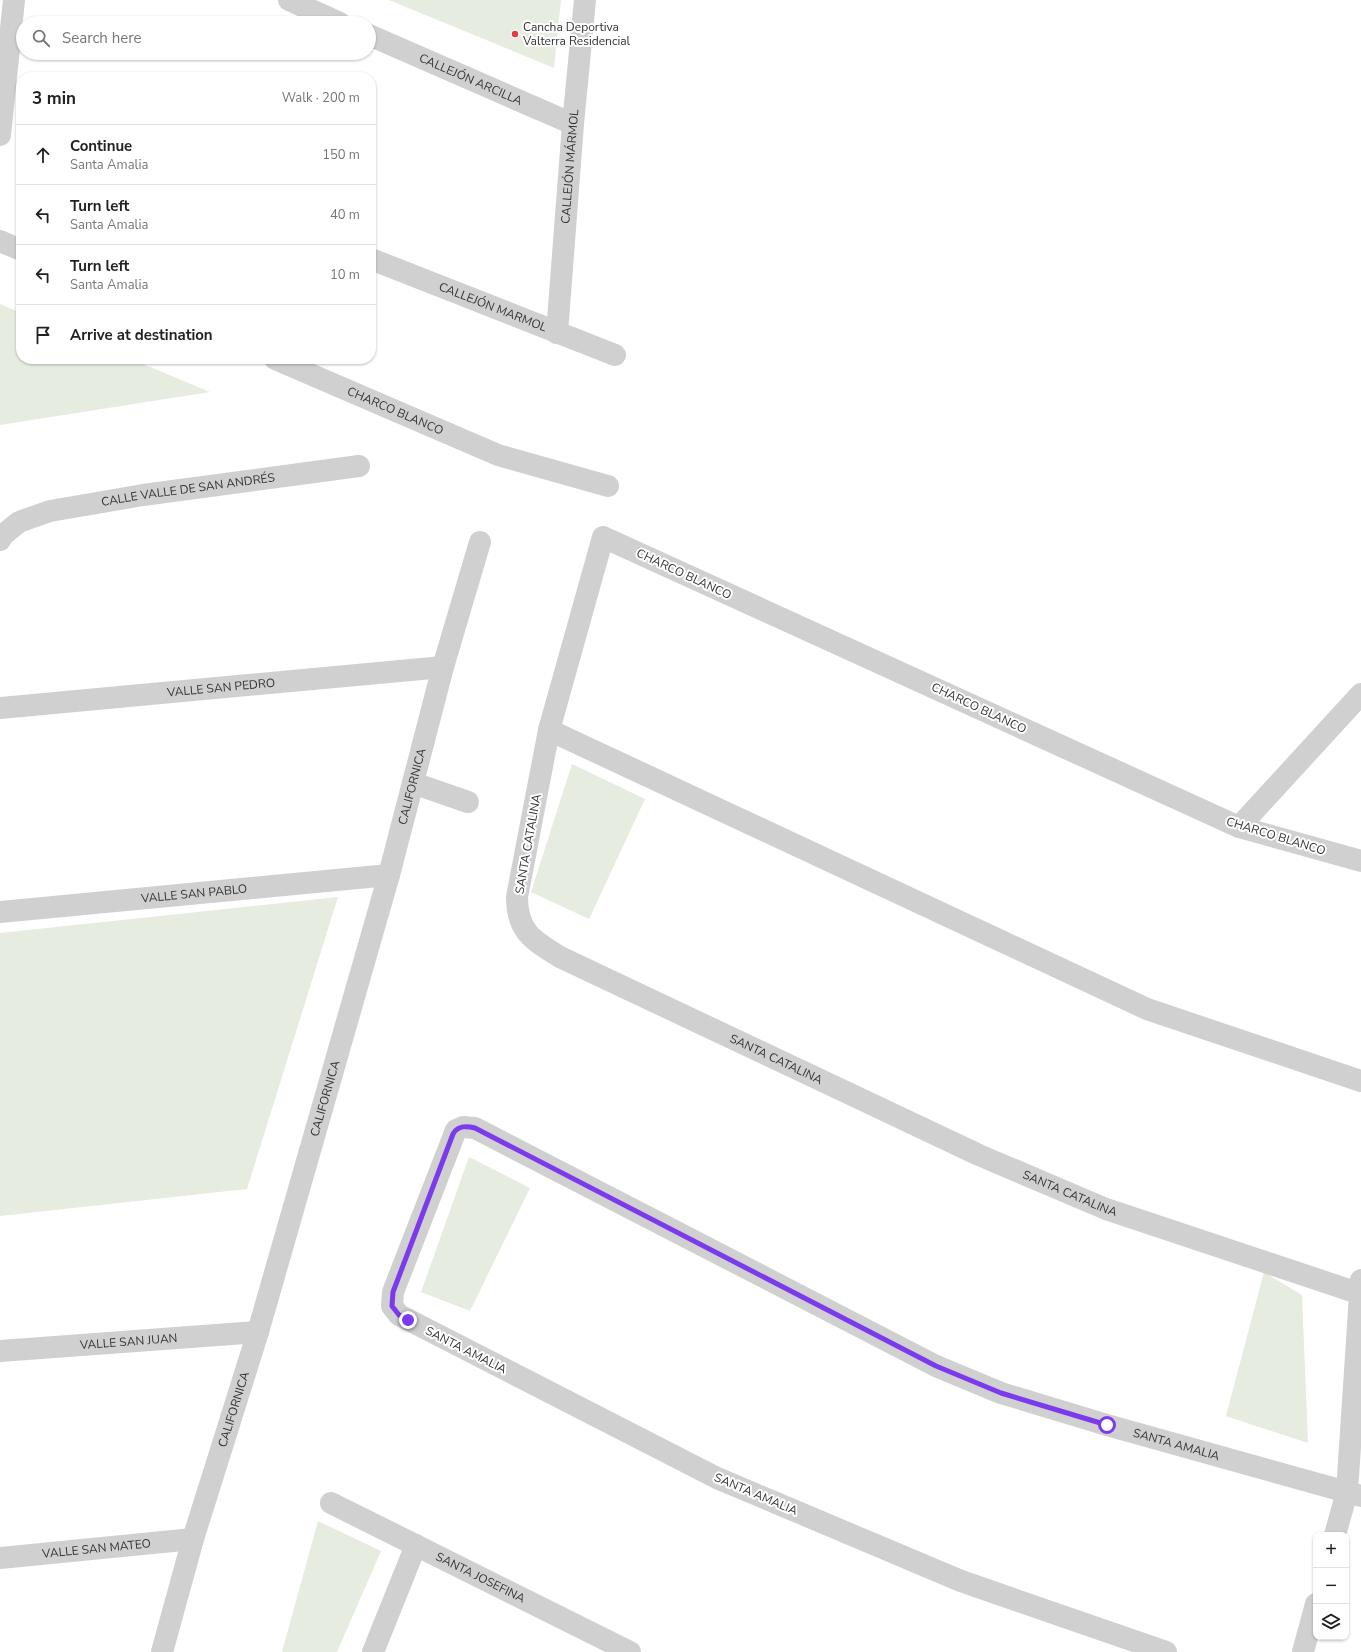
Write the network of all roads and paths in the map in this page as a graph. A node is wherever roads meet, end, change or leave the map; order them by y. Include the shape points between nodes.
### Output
1 (14, 0) edge
2 (289, 0) edge
3 (585, 0) edge
4 (324, 16) edge
5 (376, 38) edge
6 (13, 104) edge
7 (573, 124) junction
8 (0, 135) edge
9 (0, 241) edge
10 (16, 248) edge
11 (376, 261) edge
12 (558, 333) junction
13 (615, 355) dead end
14 (287, 364) edge
15 (359, 466) dead end
16 (608, 486) dead end
17 (603, 537) joint
18 (0, 540) edge
19 (480, 542) dead end
20 (443, 667) junction
21 (1361, 694) edge
22 (0, 708) edge
23 (549, 730) junction
24 (413, 783) junction
25 (468, 802) dead end
26 (1239, 827) junction
27 (1361, 861) edge
28 (388, 874) junction
29 (0, 912) edge
30 (1361, 1081) edge
31 (1360, 1289) edge
32 (258, 1332) junction
33 (0, 1351) edge
34 (1354, 1494) edge
35 (331, 1503) dead end
36 (1336, 1532) edge
37 (194, 1539) junction
38 (416, 1545) junction
39 (0, 1558) edge
40 (1313, 1615) edge
41 (162, 1652) edge
42 (373, 1652) edge
43 (630, 1652) edge
44 (1166, 1652) edge
45 (1303, 1652) edge

1 - 6 street
2 - 4 street
3 - 7 street, CALLEJÓN MÁRMOL
5 - 7 street, CALLEJÓN ARCILLA
6 - 8 street
7 - 12 street, CALLEJÓN MÁRMOL
9 - 10 street
11 - 12 street, CALLEJÓN MARMOL
12 - 13 street, CALLEJÓN MARMOL
14 - 16 street, CHARCO BLANCO via 498,455
15 - 18 street, CALLE VALLE DE SAN ANDRÉS via 143,495 50,511 18,522
17 - 23 street, SANTA CATALINA
17 - 26 street, CHARCO BLANCO
19 - 20 street, CALIFORNICA
20 - 22 street, VALLE SAN PEDRO
20 - 24 street, CALIFORNICA
21 - 26 street
23 - 30 street via 1147,1009
23 - 31 street, SANTA CATALINA via 517,896 517,913 522,925 542,946 567,961 979,1156 1106,1209
24 - 25 street
24 - 28 street, CALIFORNICA
26 - 27 street, CHARCO BLANCO
28 - 29 street, VALLE SAN PABLO
28 - 32 street, CALIFORNICA
31 - 34 street
32 - 33 street, VALLE SAN JUAN
32 - 37 street, CALIFORNICA
34 - 36 street
34 - 44 street, SANTA AMALIA via 1001,1393 936,1366 475,1128 463,1127 456,1130 393,1292 392,1306 399,1315 717,1478 961,1581
35 - 38 street, SANTA JOSEFINA
37 - 39 street, VALLE SAN MATEO
37 - 41 street, CALIFORNICA
38 - 42 street
38 - 43 street, SANTA JOSEFINA
40 - 45 street

